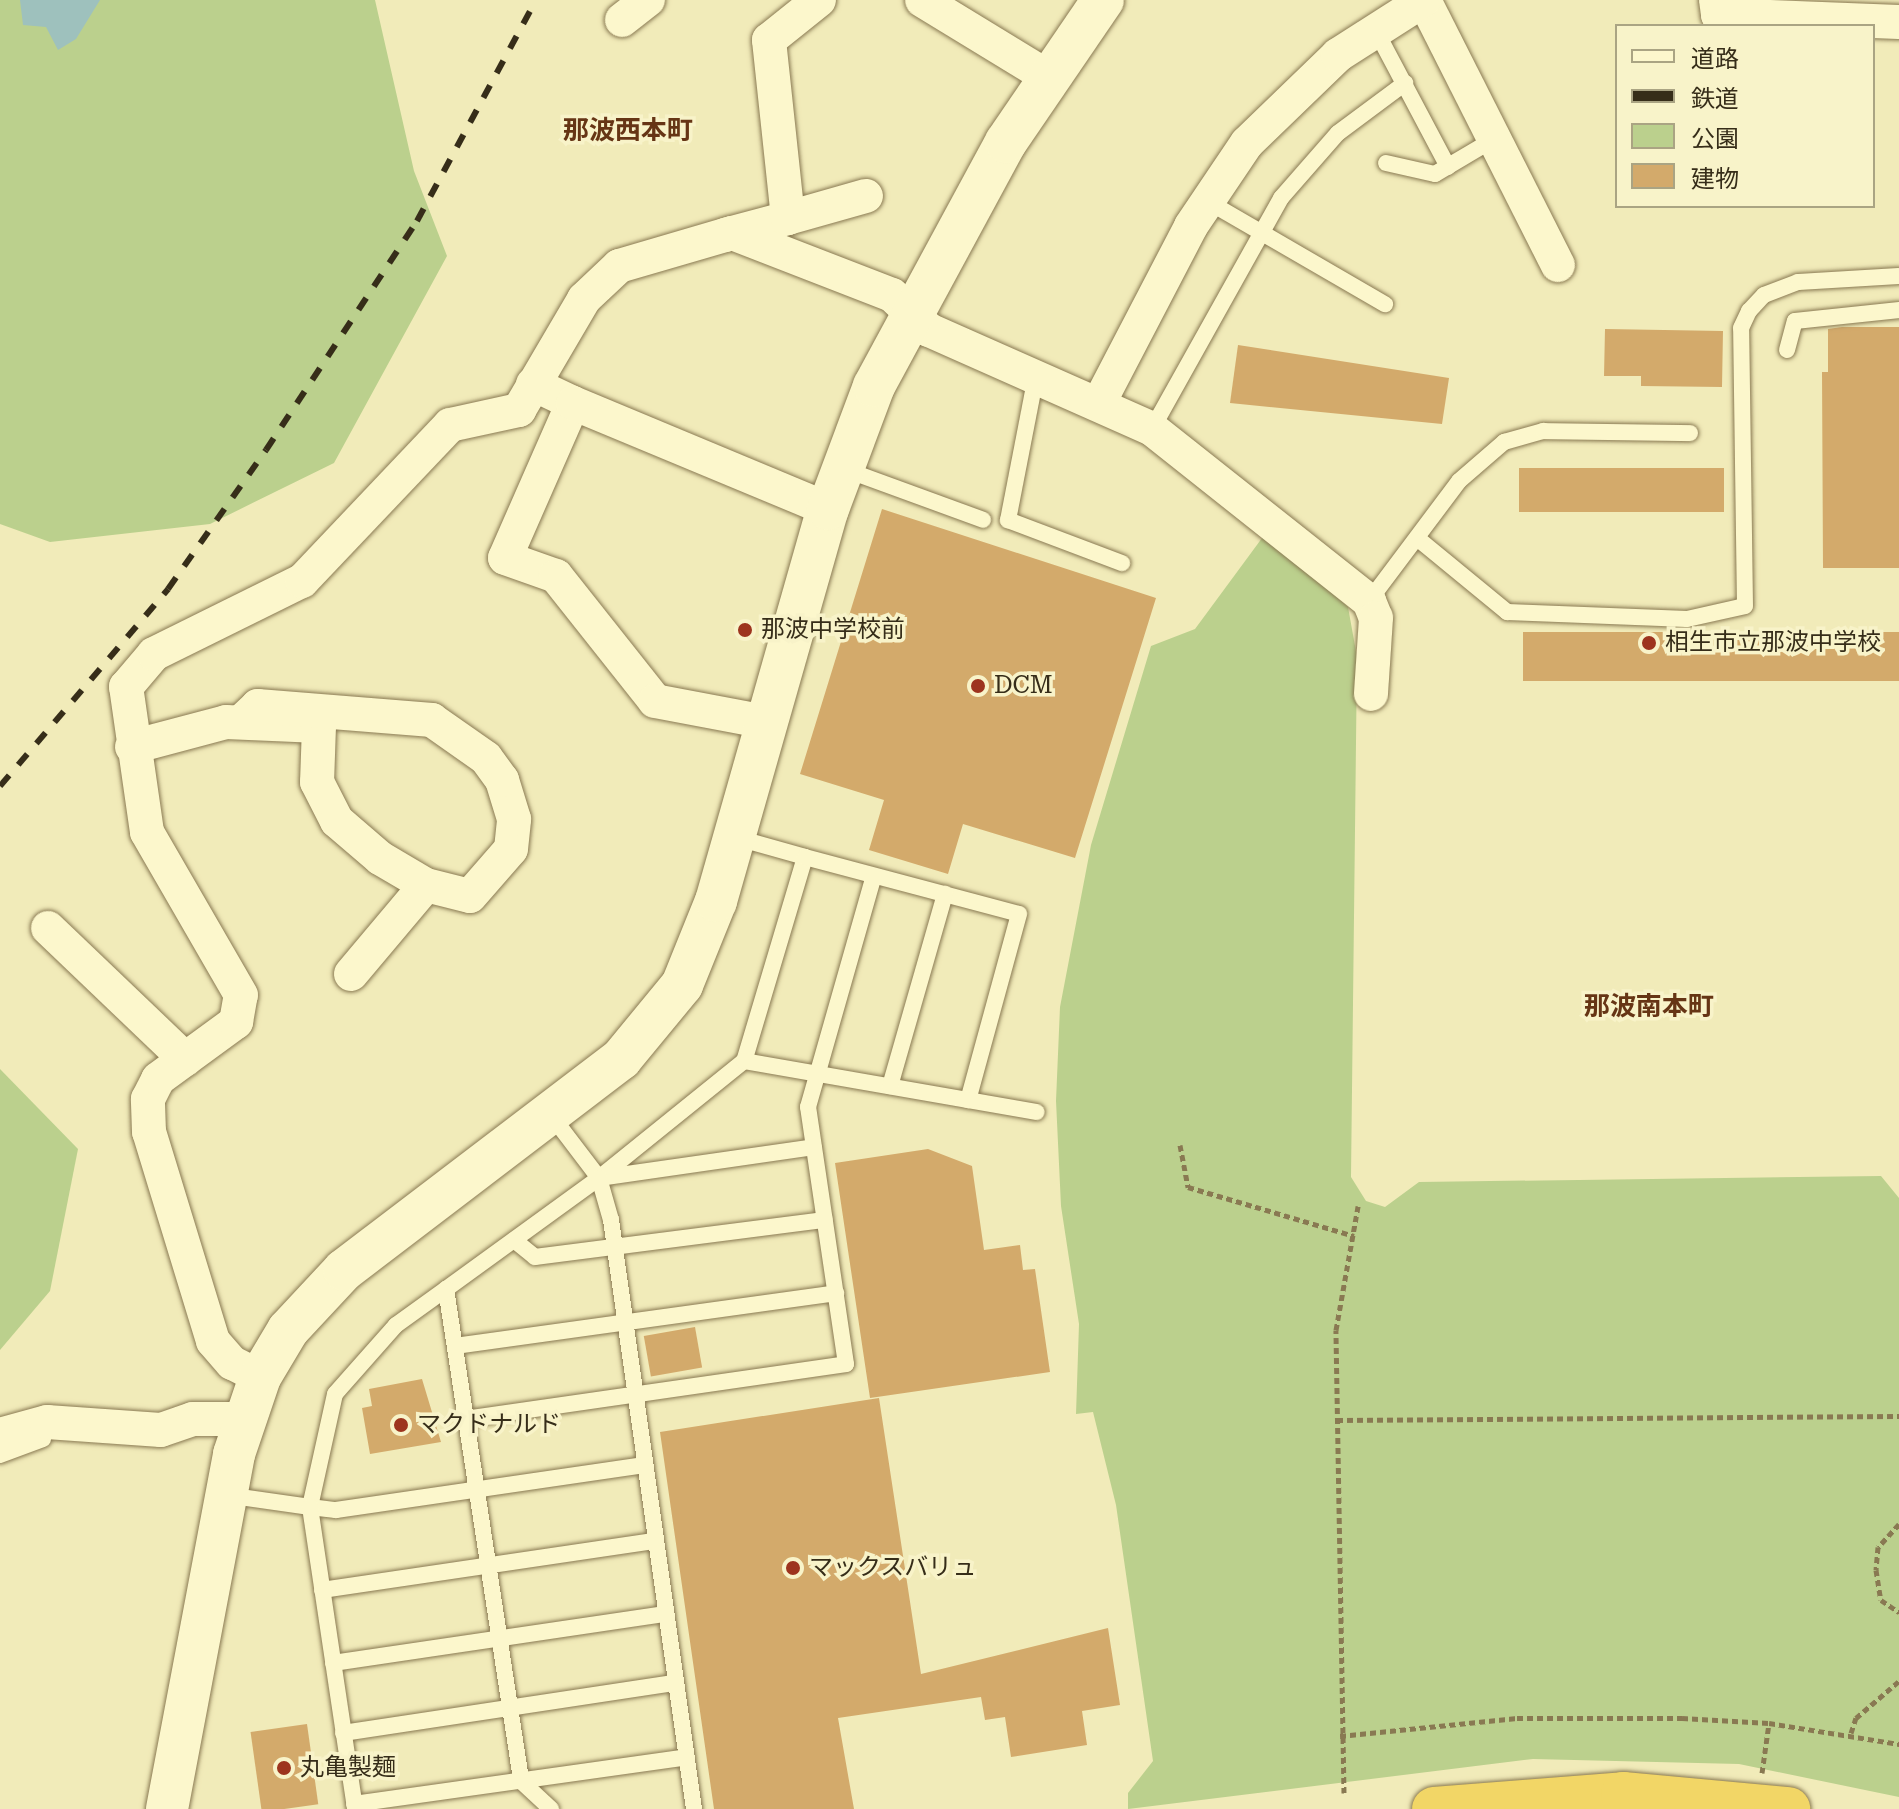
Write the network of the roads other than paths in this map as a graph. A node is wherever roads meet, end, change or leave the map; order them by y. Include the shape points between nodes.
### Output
1 (819, 0) edge
2 (922, 0) edge
3 (1103, 0) edge
4 (1424, 0) edge
5 (1716, 0) edge
6 (1899, 22) edge
7 (1375, 29) junction
8 (1048, 77) junction
9 (1405, 83) junction
10 (1494, 139) junction
11 (1386, 163) dead end
12 (1448, 167) junction
13 (866, 196) dead end
14 (1207, 201) junction
15 (788, 218) junction
16 (1260, 233) junction
17 (725, 235) junction
18 (1558, 265) dead end
19 (1899, 276) edge
20 (1385, 304) dead end
21 (1899, 310) edge
22 (911, 311) junction
23 (1787, 350) dead end
24 (1036, 376) junction
25 (533, 384) junction
26 (573, 403) junction
27 (1099, 403) junction
28 (1152, 429) junction
29 (1690, 433) dead end
30 (842, 469) junction
31 (828, 509) junction
32 (983, 520) dead end
33 (1417, 538) junction
34 (1122, 563) dead end
35 (1369, 601) junction
36 (1371, 694) dead end
37 (241, 722) junction
38 (766, 722) junction
39 (132, 747) junction
40 (733, 837) junction
41 (805, 857) junction
42 (874, 876) junction
43 (426, 885) junction
44 (945, 894) junction
45 (48, 928) dead end
46 (351, 974) dead end
47 (185, 1059) junction
48 (744, 1061) junction
49 (814, 1073) junction
50 (890, 1086) junction
51 (968, 1100) junction
52 (1037, 1112) dead end
53 (550, 1114) junction
54 (814, 1147) junction
55 (599, 1178) junction
56 (825, 1220) junction
57 (514, 1240) junction
58 (614, 1248) junction
59 (446, 1289) junction
60 (836, 1293) junction
61 (624, 1324) junction
62 (455, 1346) junction
63 (260, 1377) junction
64 (633, 1396) junction
65 (243, 1419) junction
66 (465, 1419) junction
67 (122, 1428) junction
68 (0, 1435) edge
69 (0, 1455) edge
70 (643, 1465) junction
71 (477, 1492) junction
72 (226, 1495) junction
73 (310, 1507) junction
74 (655, 1541) junction
75 (488, 1564) junction
76 (322, 1590) junction
77 (665, 1614) junction
78 (498, 1637) junction
79 (333, 1663) junction
80 (675, 1683) junction
81 (509, 1707) junction
82 (343, 1733) junction
83 (687, 1757) junction
84 (521, 1781) junction
85 (1774, 1793) edge
86 (354, 1806) edge
87 (167, 1809) edge
88 (551, 1809) edge
89 (694, 1809) edge
90 (1434, 1809) edge

1 - 15 street via 769,40
2 - 8 street
3 - 8 street
4 - 7 street
4 - 10 street
5 - 6 street via 1718,15
7 - 9 lane
7 - 14 street via 1291,97
8 - 22 street
9 - 12 lane
9 - 16 lane via 1305,166
10 - 12 lane
10 - 18 street
11 - 12 lane via 1435,174
13 - 15 street
14 - 16 lane
14 - 27 street
15 - 17 street
16 - 20 lane
16 - 28 lane
17 - 22 street via 892,295
17 - 25 street via 619,266 584,299
19 - 33 lane via 1798,282 1764,295 1745,320 1745,606 1687,619 1507,612
21 - 23 lane via 1795,321
22 - 24 street via 929,330
22 - 30 street
24 - 27 street
24 - 34 lane via 1008,520
25 - 26 street
25 - 39 street via 519,410 450,425 302,581 138,668 126,687
26 - 31 street
26 - 38 street via 505,558 556,576 655,701
27 - 28 street
28 - 35 street
29 - 33 lane via 1543,431 1504,442 1459,481
30 - 31 street
30 - 32 lane
31 - 38 street
33 - 35 lane
35 - 36 street via 1376,618
37 - 39 street
37 - 43 street via 319,726 317,782 337,821
37 - 43 street via 258,706 384,711 432,720 486,758 514,819 511,849 470,896
38 - 40 street
39 - 47 street via 147,832 241,995 236,1022
40 - 41 lane
40 - 53 street via 682,985 621,1059
41 - 42 lane
41 - 48 lane
42 - 44 lane
42 - 49 lane
43 - 46 street
44 - 50 lane
44 - 51 lane via 1019,914
45 - 47 street
47 - 63 street via 158,1079 148,1099 149,1132 213,1341 232,1363
48 - 49 lane
48 - 55 lane
49 - 50 lane
49 - 54 lane via 808,1107
50 - 51 lane
51 - 52 lane
53 - 55 lane
53 - 63 street via 344,1270 288,1330
54 - 55 lane
54 - 56 lane
55 - 57 lane
55 - 58 lane
56 - 58 lane
56 - 60 lane
57 - 58 lane via 535,1257
57 - 59 lane
58 - 61 lane
59 - 62 lane
59 - 73 lane via 396,1325 335,1394
60 - 61 lane
60 - 64 lane via 846,1364
61 - 62 lane
61 - 64 lane
62 - 66 lane
63 - 65 street
64 - 66 lane
64 - 70 lane
65 - 67 street
65 - 72 street
66 - 71 lane
67 - 68 street via 47,1422
67 - 69 lane via 57,1434
70 - 71 lane
70 - 74 lane
71 - 73 lane
71 - 75 lane
72 - 73 lane
72 - 87 street
73 - 76 lane
74 - 75 lane
74 - 77 lane
75 - 76 lane
75 - 78 lane
76 - 79 lane
77 - 78 lane
77 - 80 lane
78 - 79 lane
78 - 81 lane
79 - 82 lane
80 - 81 lane
80 - 83 lane
81 - 82 lane
81 - 84 lane
82 - 86 lane
83 - 84 lane
83 - 89 lane
84 - 86 lane
84 - 88 lane
85 - 90 highway via 1623,1794

